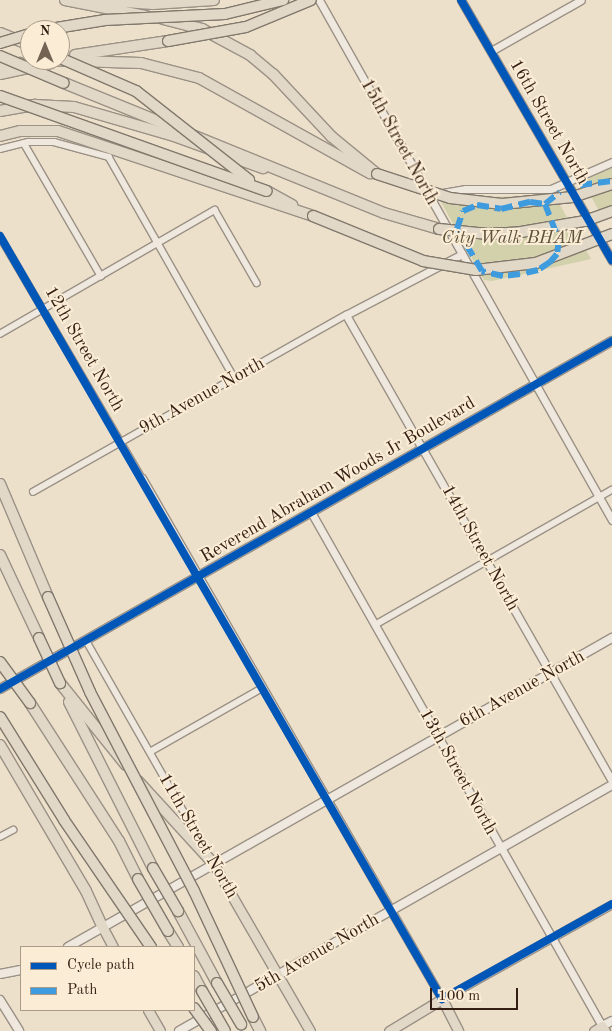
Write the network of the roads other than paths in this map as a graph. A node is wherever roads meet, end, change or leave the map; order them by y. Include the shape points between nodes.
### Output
1 (65, 0) edge
2 (96, 0) edge
3 (214, 0) edge
4 (284, 0) edge
5 (311, 0) edge
6 (319, 0) edge
7 (461, 0) edge
8 (580, 0) edge
9 (70, 26) edge
10 (0, 33) edge
11 (20, 37) edge
12 (20, 41) edge
13 (0, 44) edge
14 (491, 52) junction
15 (0, 56) edge
16 (70, 58) edge
17 (70, 59) edge
18 (20, 63) edge
19 (70, 63) edge
20 (0, 66) edge
21 (20, 69) edge
22 (0, 74) edge
23 (0, 96) edge
24 (0, 111) edge
25 (0, 136) edge
26 (24, 143) junction
27 (0, 148) edge
28 (612, 162) edge
29 (377, 174) junction
30 (567, 182) junction
31 (612, 184) edge
32 (331, 190) junction
33 (267, 191) junction
34 (430, 196) junction
35 (612, 211) edge
36 (313, 216) junction
37 (612, 234) edge
38 (0, 236) edge
39 (158, 243) junction
40 (462, 254) junction
41 (612, 260) edge
42 (100, 276) junction
43 (257, 283) dead end
44 (43, 309) junction
45 (346, 316) junction
46 (0, 334) edge
47 (612, 341) edge
48 (235, 379) junction
49 (536, 385) junction
50 (120, 440) junction
51 (424, 448) junction
52 (142, 478) joint
53 (0, 484) edge
54 (612, 490) edge
55 (33, 492) dead end
56 (599, 497) junction
57 (311, 512) junction
58 (612, 520) edge
59 (0, 555) edge
60 (487, 561) junction
61 (198, 576) junction
62 (375, 625) junction
63 (612, 638) edge
64 (86, 640) junction
65 (0, 662) edge
66 (550, 673) junction
67 (60, 683) junction
68 (262, 688) junction
69 (0, 689) edge
70 (0, 717) edge
71 (438, 736) junction
72 (0, 745) edge
73 (150, 752) junction
74 (612, 781) edge
75 (612, 785) edge
76 (326, 800) junction
77 (13, 830) dead end
78 (0, 837) edge
79 (501, 848) junction
80 (213, 863) junction
81 (612, 904) edge
82 (389, 912) junction
83 (103, 928) junction
84 (552, 937) junction
85 (70, 946) edge
86 (112, 946) edge
87 (151, 946) edge
88 (177, 946) edge
89 (20, 970) edge
90 (0, 974) edge
91 (277, 976) junction
92 (195, 978) edge
93 (442, 999) junction
94 (0, 1000) edge
95 (195, 1009) edge
96 (149, 1011) edge
97 (612, 1021) edge
98 (243, 1027) edge
99 (604, 1028) edge
100 (19, 1031) edge
101 (160, 1031) edge
102 (179, 1031) edge
103 (211, 1031) edge
104 (225, 1031) edge
105 (260, 1031) edge
106 (310, 1031) edge
107 (388, 1031) edge
108 (458, 1031) edge
109 (594, 1031) edge

1 - 29 highway via 182,23 223,39 273,74 332,137
2 - 3 highway via 163,4
4 - 9 highway, bridge via 226,14 104,20
5 - 16 highway, bridge via 246,27
6 - 34 street, 15th Street North
7 - 14 street, 16th Street North
8 - 14 street
10 - 12 highway
11 - 13 highway, bridge
14 - 30 street, 16th Street North
15 - 32 highway, bridge
17 - 29 highway via 141,63 199,78 255,106 366,172
18 - 20 highway
19 - 33 highway, bridge via 136,92 229,166
21 - 22 highway
23 - 33 highway, bridge
24 - 32 highway via 35,105 74,107 174,136
25 - 36 highway via 20,131 58,131
26 - 27 street
26 - 39 street via 62,143 109,157
26 - 42 street
28 - 30 street
29 - 31 highway, bridge via 450,198 502,204 573,197
30 - 34 street via 530,191 466,189
30 - 41 street, 16th Street North
32 - 35 highway, bridge via 384,213 439,229 501,234 586,221
33 - 36 highway
34 - 40 street, 15th Street North
36 - 37 highway, bridge via 423,261 476,270 536,263
38 - 44 street, 12th Street North
39 - 42 street
39 - 43 street via 216,210
39 - 48 street
40 - 45 street
40 - 49 street, 15th Street North
42 - 44 street
44 - 46 street
44 - 50 street, 12th Street North
45 - 48 street, 9th Avenue North
45 - 51 street, 14th Street North
47 - 49 main road, Reverend Abraham Woods Jr Boulevard
48 - 50 street, 9th Avenue North
49 - 51 main road, Reverend Abraham Woods Jr Boulevard
49 - 56 street, 15th Street North
50 - 52 street, 12th Street North
50 - 55 street, 9th Avenue North
51 - 57 main road, Reverend Abraham Woods Jr Boulevard
51 - 60 street, 14th Street North
52 - 61 street
53 - 105 highway, bridge via 90,692 194,891
54 - 56 street
56 - 58 street, 15th Street North
56 - 60 street
57 - 61 main road, Reverend Abraham Woods Jr Boulevard
57 - 62 street, 13th Street North
59 - 67 highway, bridge
60 - 62 street
60 - 66 street, 14th Street North
61 - 64 main road, Reverend Abraham Woods Jr Boulevard
61 - 68 street
62 - 71 street, 13th Street North
63 - 66 main road, 6th Avenue North
64 - 69 main road, Reverend Abraham Woods Jr Boulevard
64 - 73 street, 11th Street North
65 - 88 highway, bridge via 119,842
66 - 71 main road, 6th Avenue North
66 - 74 street, 14th Street North
67 - 80 highway via 138,781
67 - 98 highway, bridge via 153,868
68 - 73 street
68 - 76 street
70 - 87 highway, bridge via 82,847
71 - 76 main road, 6th Avenue North
71 - 79 street, 13th Street North
72 - 83 highway via 86,891
73 - 80 street, 11th Street North
75 - 79 main road, 5th Avenue North
76 - 80 main road, 6th Avenue North
76 - 82 street
77 - 78 street
79 - 82 main road, 5th Avenue North
79 - 84 street, 13th Street North
80 - 83 main road, 6th Avenue North
80 - 91 main road, 11th Street North
81 - 84 street
82 - 91 main road, 5th Avenue North
82 - 93 street
83 - 85 main road, 6th Avenue North
83 - 86 main road
84 - 93 street
84 - 99 street, 13th Street North
89 - 90 main road
91 - 102 main road, 5th Avenue North
91 - 106 main road, 11th Street North
92 - 104 highway, bridge
93 - 107 main road
93 - 108 main road
94 - 100 main road
95 - 103 highway, bridge
96 - 101 main road
97 - 99 main road
99 - 109 main road

